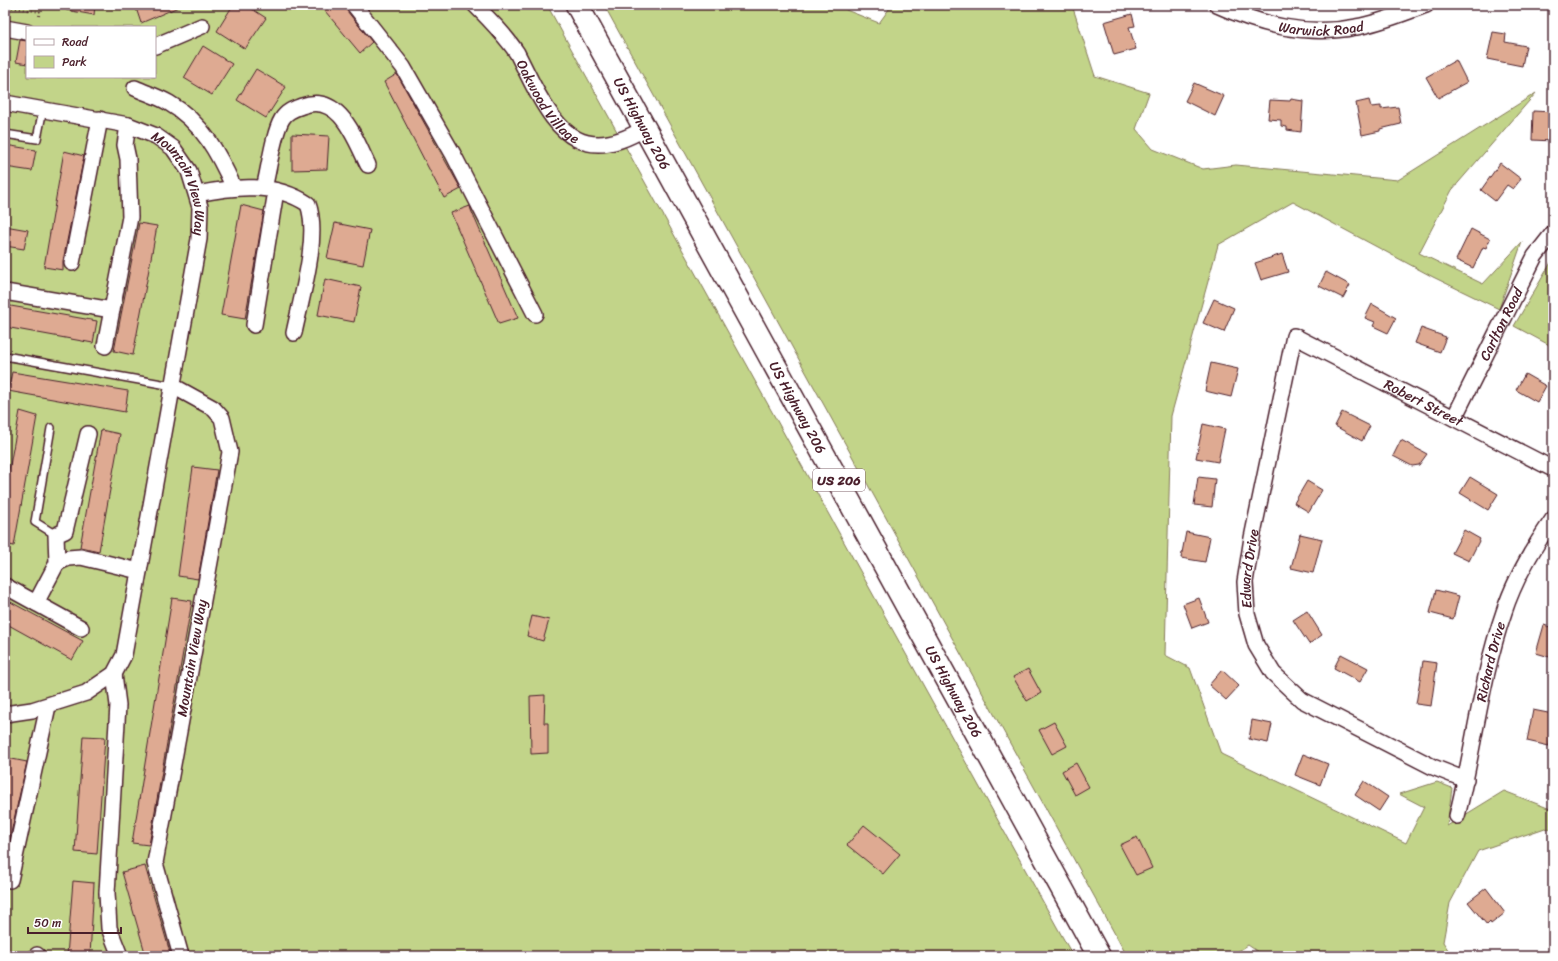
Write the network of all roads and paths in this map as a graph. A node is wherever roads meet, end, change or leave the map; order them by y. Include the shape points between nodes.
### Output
1 (41, 5) edge
2 (354, 5) edge
3 (475, 5) edge
4 (577, 5) edge
5 (1217, 5) edge
6 (1426, 5) edge
7 (7, 9) edge
8 (40, 12) junction
9 (38, 16) dead end
10 (202, 26) dead end
11 (5, 28) edge
12 (26, 32) edge
13 (156, 46) edge
14 (135, 88) dead end
15 (5, 103) edge
16 (43, 108) junction
17 (100, 119) junction
18 (128, 125) junction
19 (645, 128) junction
20 (5, 134) edge
21 (368, 165) dead end
22 (234, 188) junction
23 (270, 190) junction
24 (197, 194) junction
25 (1553, 233) edge
26 (72, 263) dead end
27 (5, 292) edge
28 (112, 310) junction
29 (535, 314) dead end
30 (254, 325) dead end
31 (294, 333) dead end
32 (1294, 336) joint
33 (105, 346) dead end
34 (5, 356) edge
35 (172, 386) junction
36 (1454, 418) junction
37 (51, 428) dead end
38 (88, 434) dead end
39 (1553, 469) edge
40 (1553, 519) edge
41 (56, 535) junction
42 (57, 563) junction
43 (139, 571) junction
44 (5, 586) edge
45 (36, 603) junction
46 (81, 628) dead end
47 (114, 674) junction
48 (48, 706) junction
49 (5, 714) edge
50 (1466, 780) junction
51 (1457, 816) dead end
52 (10, 880) dead end
53 (120, 956) edge
54 (181, 956) edge
55 (1099, 956) edge

1 - 8 path
2 - 29 street via 403,67 452,154
3 - 19 street, Oakwood Village via 517,54 544,106 572,137 590,144 618,142
4 - 19 highway, US Highway 206 / US 206
5 - 6 street, Warwick Road via 1273,26 1308,30 1356,27
7 - 8 path
8 - 9 path
10 - 13 street
11 - 12 street
14 - 22 street via 168,103 186,115 205,133
15 - 16 street, Mountain View Way
16 - 17 street, Mountain View Way
16 - 20 lane via 37,140
17 - 18 street, Mountain View Way
17 - 26 street
18 - 24 street, Mountain View Way via 156,136 173,148 189,171
18 - 28 street via 125,145 128,159 130,217
19 - 55 highway, US Highway 206 / US 206
21 - 23 street via 348,123 324,104 308,104 290,110 282,119 277,133
22 - 23 street
22 - 24 street
23 - 30 street
23 - 31 street via 301,199 308,204 313,220 308,267
24 - 35 street, Mountain View Way via 200,207 198,239
25 - 36 street, Carlton Road via 1534,256
27 - 28 street
28 - 33 street
32 - 36 street, Robert Street
32 - 50 street, Edward Drive via 1246,576 1247,614 1256,645 1273,672 1302,700 1433,767
34 - 35 lane, Mountain View Way
35 - 43 street, Mountain View Way
35 - 54 street, Mountain View Way via 213,408 222,418 230,452 155,863
36 - 39 street, Robert Street
37 - 41 lane via 35,522
38 - 41 street via 65,531
40 - 50 street, Richard Drive via 1534,546 1504,611 1490,659
41 - 42 street
42 - 43 street via 68,558 80,557
42 - 45 street
43 - 47 street, Mountain View Way via 124,655
44 - 45 street
45 - 46 street
47 - 48 street, Mountain View Way via 86,693
47 - 53 street via 118,705 107,893 109,928
48 - 49 street, Mountain View Way
48 - 52 street
50 - 51 street, Richard Drive

